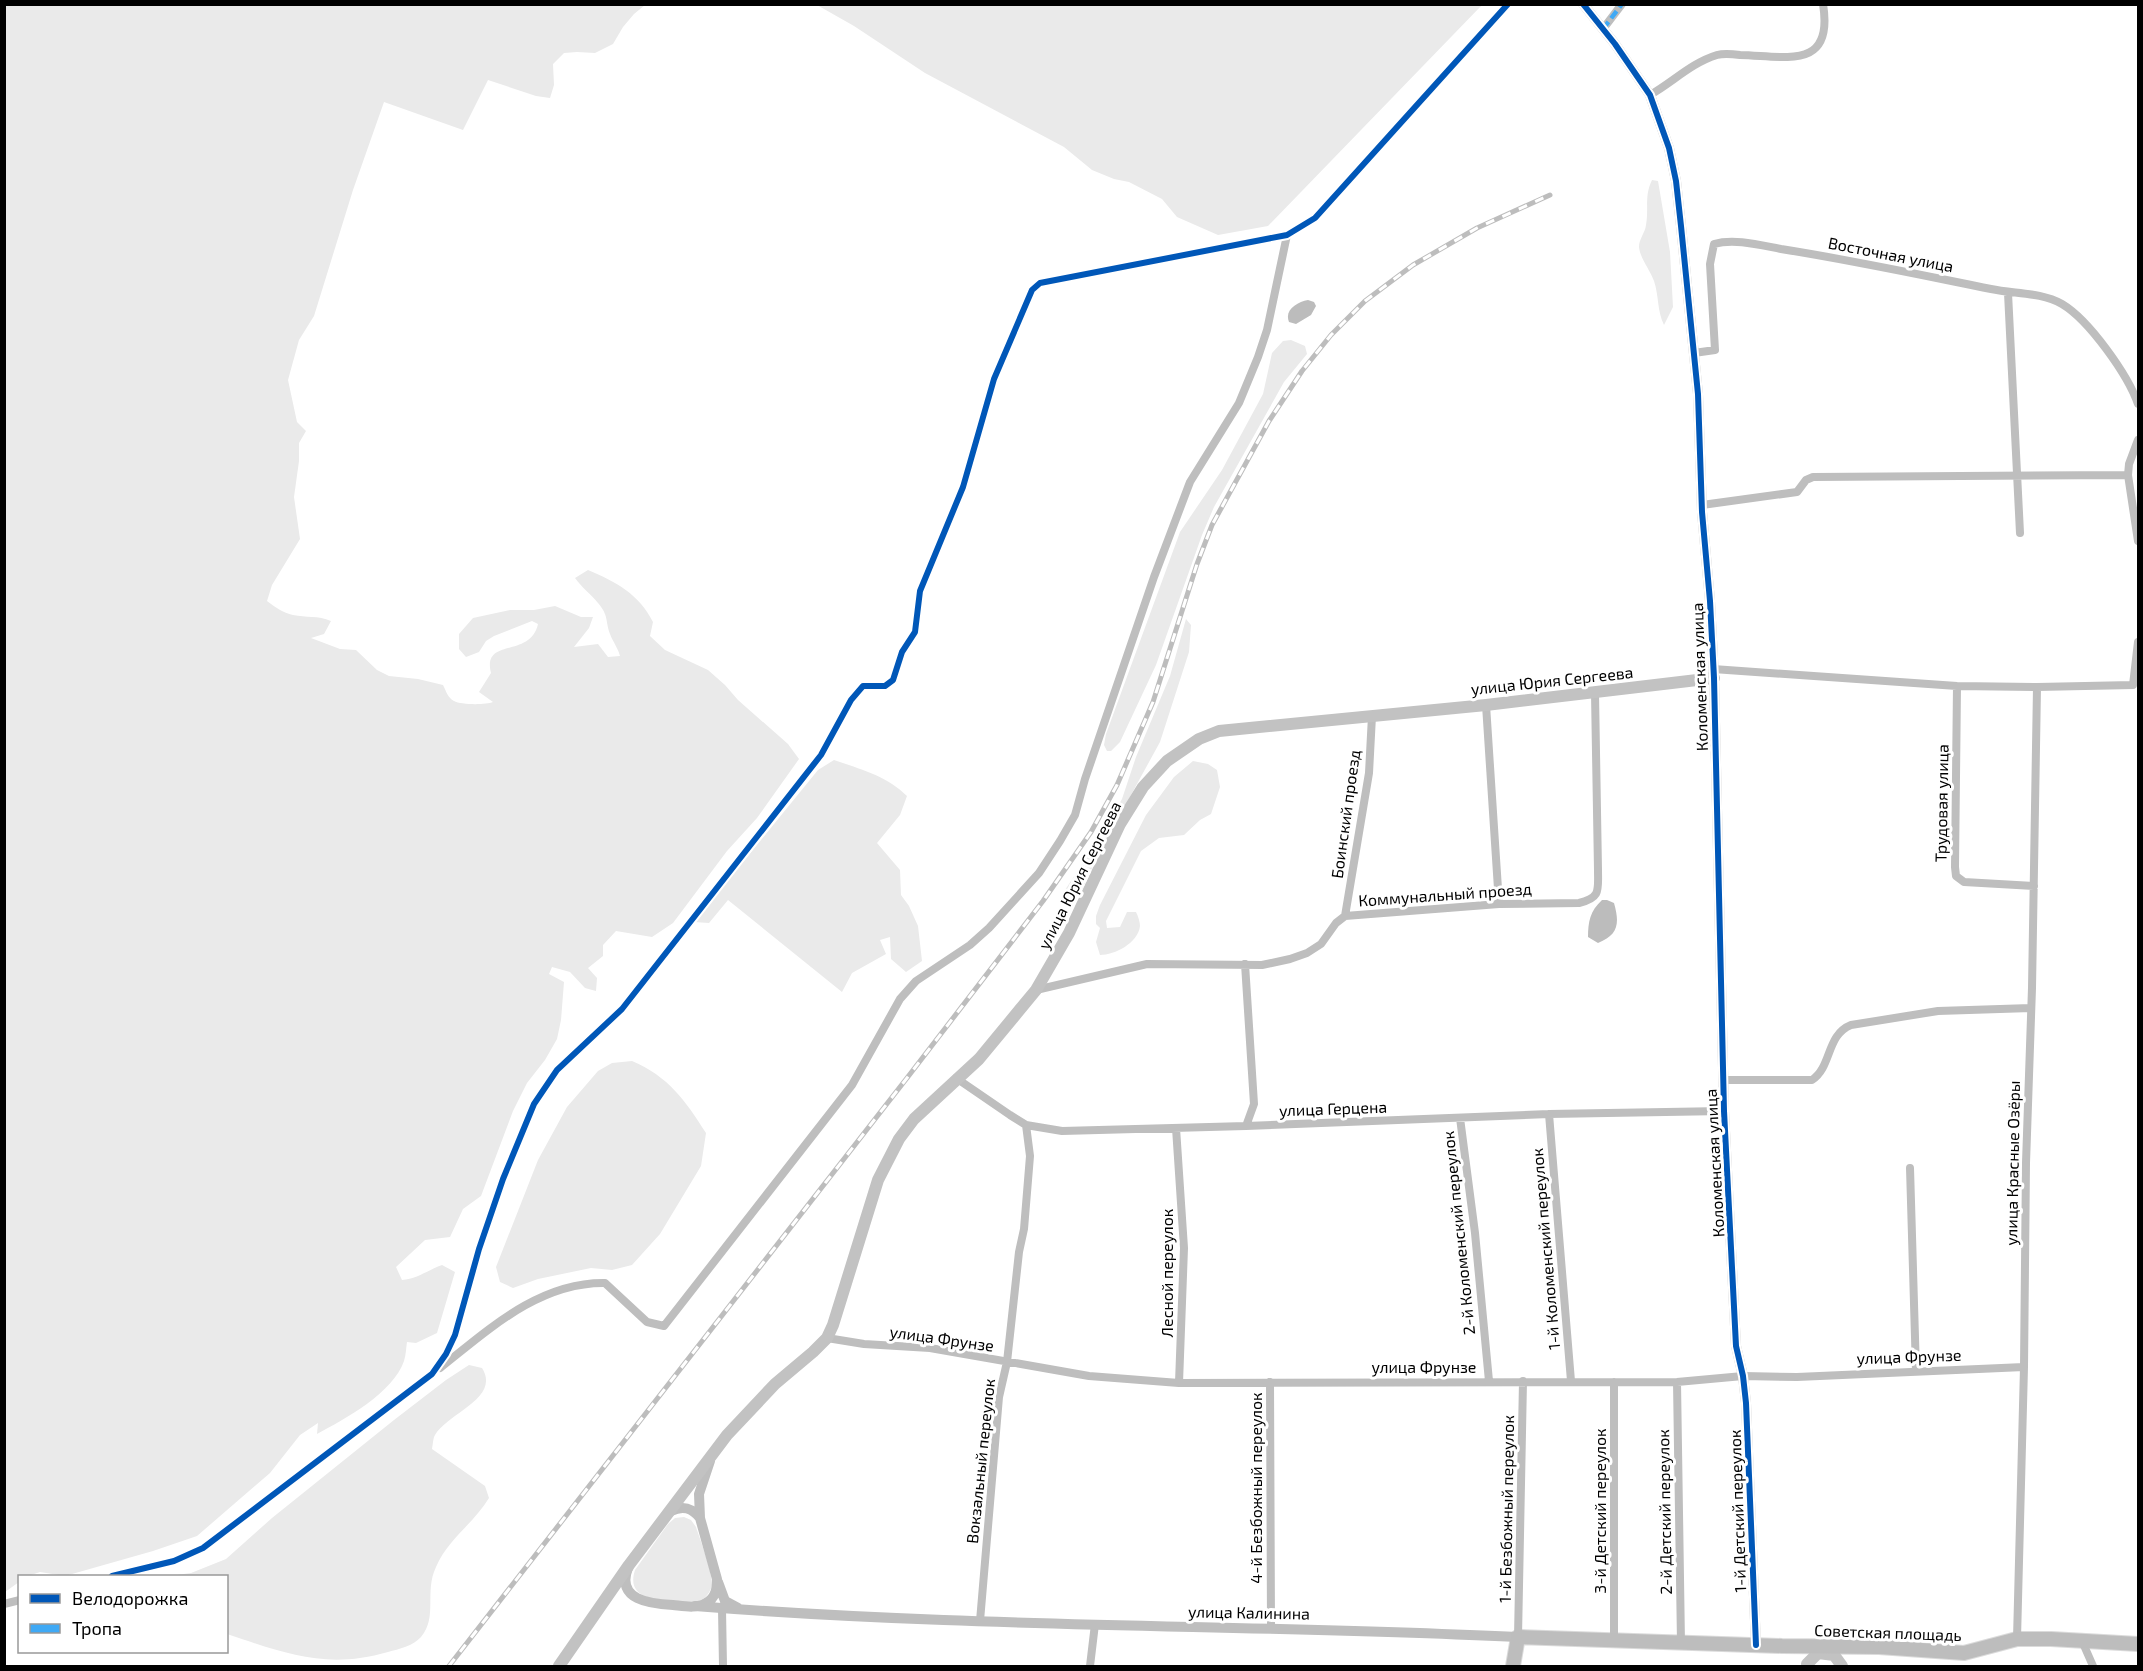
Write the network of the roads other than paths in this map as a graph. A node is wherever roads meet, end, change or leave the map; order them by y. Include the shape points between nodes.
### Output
1 (1508, 4) edge
2 (1583, 4) edge
3 (1622, 4) edge
4 (1823, 4) edge
5 (1603, 29) junction
6 (1650, 95) junction
7 (1287, 235) junction
8 (2008, 293) junction
9 (1695, 353) junction
10 (2139, 404) edge
11 (2139, 440) edge
12 (2017, 475) junction
13 (2128, 475) junction
14 (1702, 505) junction
15 (2020, 533) dead end
16 (2139, 542) edge
17 (2139, 642) edge
18 (1714, 674) junction
19 (1957, 686) junction
20 (2037, 687) junction
21 (1595, 693) junction
22 (1486, 705) junction
23 (1372, 716) junction
24 (2034, 886) junction
25 (1499, 904) junction
26 (1345, 916) junction
27 (1245, 964) junction
28 (1036, 990) junction
29 (2031, 1008) junction
30 (956, 1078) junction
31 (1724, 1080) junction
32 (1724, 1111) junction
33 (1549, 1114) junction
34 (1460, 1118) junction
35 (1026, 1125) junction
36 (1246, 1126) junction
37 (1176, 1128) junction
38 (1910, 1168) dead end
39 (827, 1338) junction
40 (1007, 1362) junction
41 (2024, 1367) junction
42 (1917, 1371) junction
43 (432, 1374) junction
44 (1743, 1376) junction
45 (1489, 1381) junction
46 (1524, 1381) junction
47 (1571, 1381) junction
48 (1270, 1382) junction
49 (1614, 1382) junction
50 (1677, 1382) junction
51 (1179, 1383) junction
52 (712, 1454) junction
53 (671, 1511) junction
54 (700, 1518) junction
55 (629, 1565) junction
56 (116, 1575) edge
57 (717, 1579) junction
58 (695, 1606) junction
59 (722, 1608) junction
60 (741, 1609) junction
61 (980, 1621) junction
62 (1095, 1624) junction
63 (1271, 1629) junction
64 (1518, 1637) junction
65 (2017, 1639) junction
66 (1614, 1640) junction
67 (2082, 1641) junction
68 (1681, 1643) junction
69 (2139, 1644) edge
70 (1756, 1645) junction
71 (1810, 1646) junction
72 (1846, 1646) junction
73 (1806, 1665) edge
74 (559, 1666) edge
75 (723, 1666) edge
76 (1090, 1666) edge
77 (1513, 1666) edge
78 (1842, 1666) edge
79 (2093, 1666) edge

1 - 7 street via 1315,218
2 - 5 street, Коломенская улица
3 - 5 street
4 - 6 street via 1826,23 1822,40 1813,51 1799,58 1720,54 1689,67
5 - 6 street, Коломенская улица
6 - 9 street, Коломенская улица via 1676,181
7 - 43 street via 1040,283 1032,290 994,379 963,488 920,591 915,632 893,680 885,686 863,686 850,700 821,755 622,1009 557,1070 545,1087 503,1179 455,1335
7 - 43 street, улица Юрия Сергеева via 1258,357 1239,403 1190,482 1075,815 1039,873 989,928 916,981 900,999 852,1085 664,1326 647,1322 604,1283 584,1283 560,1288 519,1309
8 - 9 street, Восточная улица via 1817,254 1722,241 1713,244 1710,264 1715,350
8 - 10 street, Восточная улица via 2047,297 2078,315 2097,336
8 - 12 street
9 - 14 street, Коломенская улица
11 - 13 street
12 - 13 street
12 - 14 street via 1813,477 1797,492
12 - 15 street
13 - 16 street
14 - 18 street, Коломенская улица
17 - 20 street, улица Юрия Сергеева via 2133,685
18 - 19 street, улица Юрия Сергеева
18 - 21 main road, улица Юрия Сергеева
18 - 31 street, Коломенская улица
19 - 20 street, улица Юрия Сергеева
19 - 24 street, Трудовая улица via 1956,876 1964,882
20 - 24 street, улица Красные Озёры
21 - 22 main road, улица Юрия Сергеева
21 - 25 street, Коммунальный проезд via 1598,893 1592,900 1579,903
22 - 23 main road, улица Юрия Сергеева
22 - 25 street
23 - 26 street, Боинский проезд via 1369,773
23 - 28 main road, улица Юрия Сергеева via 1219,731 1199,738 1167,761 1143,787 1120,824 1069,933
24 - 29 street, улица Красные Озёры
25 - 26 street, Коммунальный проезд
26 - 27 street, Коммунальный проезд via 1321,944 1307,953
27 - 28 street, Коммунальный проезд via 1147,964
27 - 36 street via 1254,1104
28 - 30 main road, улица Юрия Сергеева via 979,1059
29 - 31 street via 1938,1011 1851,1024 1842,1028 1821,1071 1812,1080
29 - 41 street, улица Красные Озёры
30 - 35 street, улица Герцена
30 - 39 main road, улица Юрия Сергеева via 914,1119 889,1156
31 - 32 street, Коломенская улица
32 - 33 street, улица Герцена
32 - 44 street, Коломенская улица via 1736,1346
33 - 34 street, улица Герцена
33 - 47 street, 1-й Коломенский переулок
34 - 36 street, улица Герцена
34 - 45 street, 2-й Коломенский переулок
35 - 37 street, улица Герцена via 1062,1131
35 - 40 street, Вокзальный переулок via 1030,1156
36 - 37 street, улица Герцена
37 - 51 street, Лесной переулок via 1184,1248
38 - 42 street
39 - 40 street, улица Фрунзе via 930,1348
39 - 52 main road, улица Юрия Сергеева via 761,1398
40 - 51 street, улица Фрунзе via 1100,1377
40 - 61 street, Вокзальный переулок via 999,1397
41 - 42 street, улица Фрунзе
41 - 65 street, улица Красные Озёры
42 - 44 street, улица Фрунзе
43 - 56 street via 203,1548 174,1561
44 - 50 street, улица Фрунзе
44 - 70 street, 1-й Детский переулок
45 - 46 street, улица Фрунзе
45 - 48 street, улица Фрунзе
46 - 47 street, улица Фрунзе
46 - 64 street, 1-й Безбожный переулок
47 - 49 street, улица Фрунзе
48 - 51 street, улица Фрунзе
48 - 63 street, 4-й Безбожный переулок
49 - 50 street, улица Фрунзе
49 - 66 street, 3-й Детский переулок
50 - 68 street, 2-й Детский переулок
52 - 53 main road, улица Юрия Сергеева
52 - 54 street via 699,1494
53 - 54 street via 684,1507
53 - 55 main road
54 - 57 street
55 - 58 street via 625,1582 639,1600
55 - 74 main road
57 - 58 street via 712,1598
57 - 60 street via 725,1601
58 - 59 street, улица Калинина
59 - 60 street, улица Калинина
59 - 75 street
60 - 61 street, улица Калинина
61 - 62 street, улица Калинина
62 - 63 street, улица Калинина
62 - 76 street
63 - 64 street, улица Калинина
64 - 66 main road, улица Калинина
64 - 77 main road
65 - 67 main road
65 - 72 main road, Советская площадь via 1964,1653
66 - 68 main road, улица Калинина
67 - 69 main road
67 - 79 street
68 - 70 main road, улица Калинина
70 - 71 main road, Советская площадь
71 - 72 main road, Советская площадь
71 - 73 main road
72 - 78 main road
73 - 78 main road via 1818,1653 1834,1655

